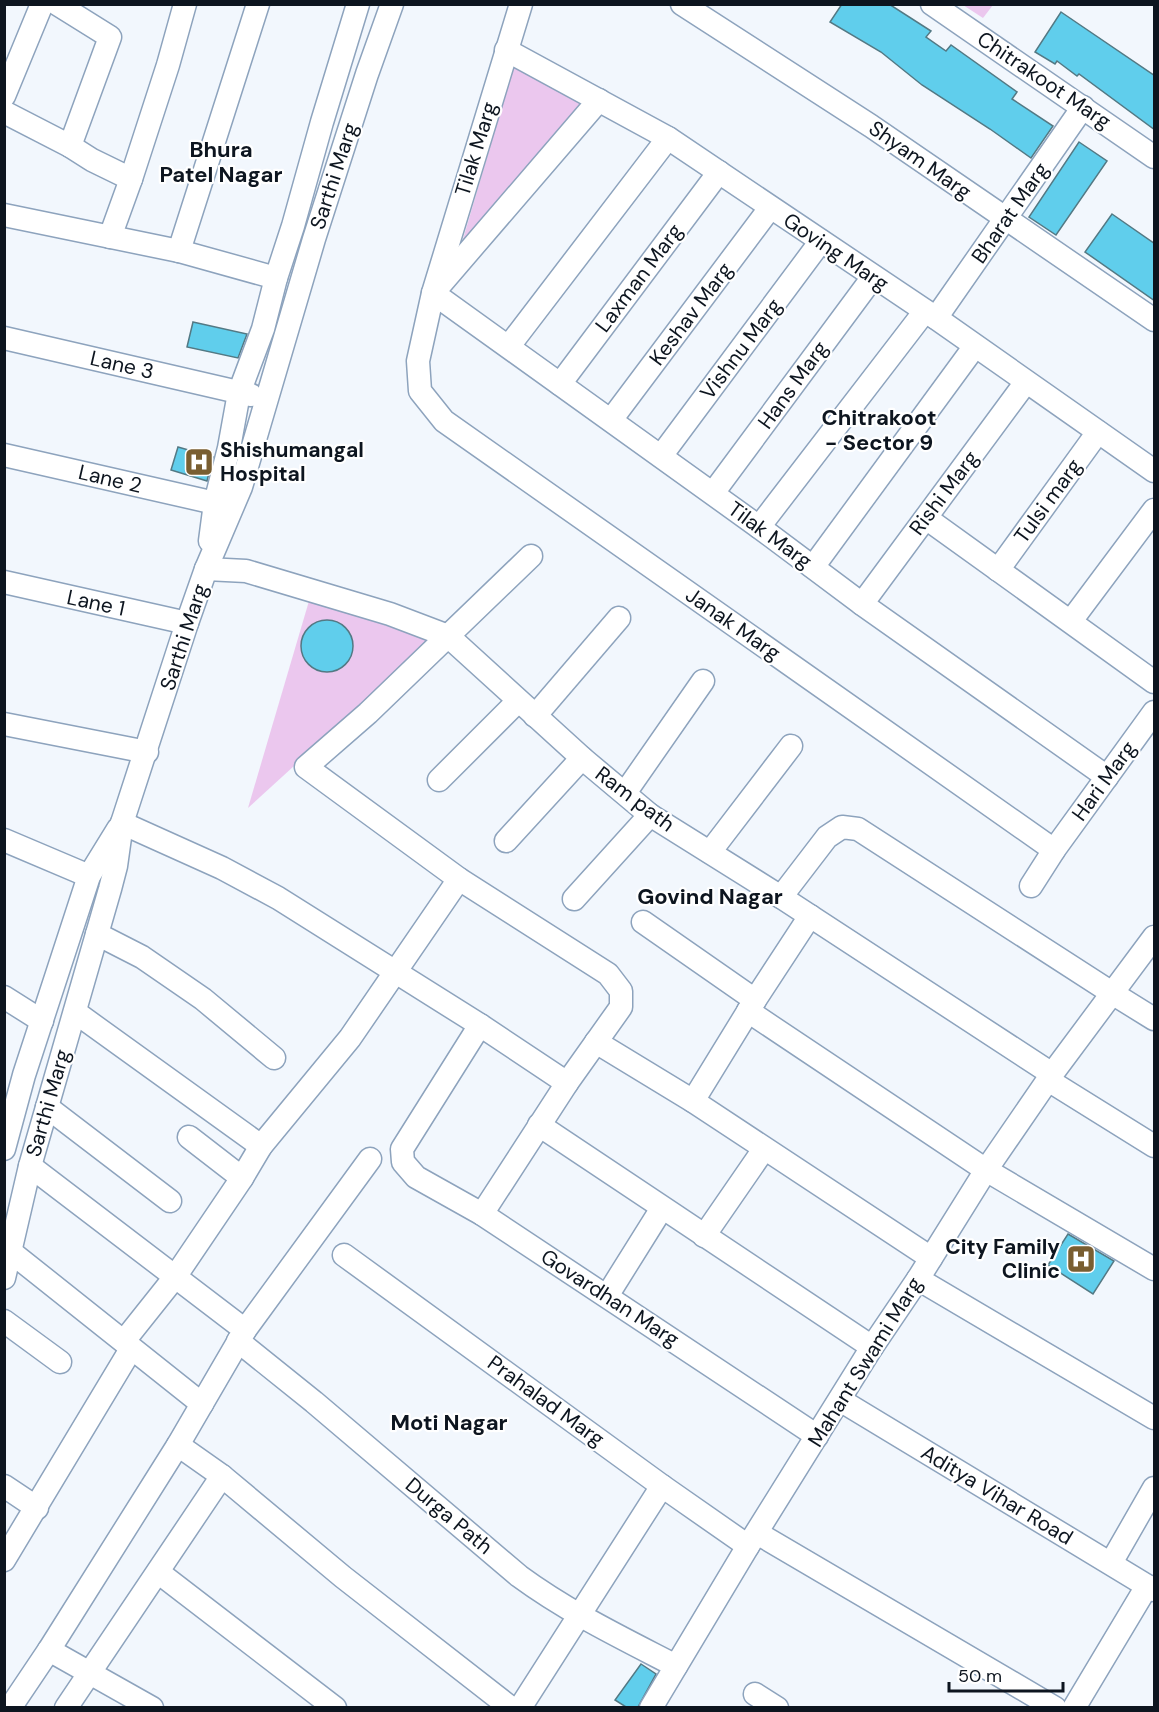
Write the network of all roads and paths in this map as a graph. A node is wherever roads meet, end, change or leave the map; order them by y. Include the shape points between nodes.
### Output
1 (42, 4) edge
2 (57, 4) edge
3 (184, 4) edge
4 (258, 4) edge
5 (358, 4) edge
6 (392, 4) edge
7 (520, 4) edge
8 (682, 4) edge
9 (932, 4) edge
10 (506, 50) junction
11 (4, 96) edge
12 (599, 100) junction
13 (1083, 107) junction
14 (4, 112) edge
15 (668, 138) junction
16 (70, 146) junction
17 (1155, 157) edge
18 (719, 172) junction
19 (131, 179) junction
20 (770, 208) junction
21 (4, 215) edge
22 (1004, 218) junction
23 (111, 237) junction
24 (821, 241) junction
25 (179, 251) junction
26 (873, 277) junction
27 (276, 278) junction
28 (433, 293) junction
29 (931, 314) junction
30 (1155, 320) edge
31 (4, 338) edge
32 (508, 346) junction
33 (975, 346) junction
34 (1026, 382) junction
35 (560, 384) junction
36 (420, 392) joint
37 (238, 393) junction
38 (266, 398) junction
39 (611, 420) junction
40 (1098, 432) junction
41 (4, 455) edge
42 (661, 456) junction
43 (1155, 471) edge
44 (713, 493) junction
45 (215, 503) junction
46 (1155, 510) edge
47 (926, 518) junction
48 (759, 527) junction
49 (531, 556) dead end
50 (813, 567) junction
51 (206, 569) junction
52 (998, 570) junction
53 (4, 582) edge
54 (862, 604) junction
55 (619, 618) dead end
56 (1071, 621) junction
57 (187, 623) junction
58 (448, 636) junction
59 (703, 681) dead end
60 (1155, 682) edge
61 (526, 708) junction
62 (1155, 712) edge
63 (4, 724) edge
64 (791, 746) dead end
65 (147, 752) junction
66 (582, 758) junction
67 (1107, 777) junction
68 (439, 780) dead end
69 (625, 793) junction
70 (650, 815) junction
71 (122, 823) junction
72 (4, 840) edge
73 (506, 841) dead end
74 (1053, 850) junction
75 (710, 852) junction
76 (88, 876) junction
77 (459, 879) junction
78 (1031, 886) dead end
79 (781, 897) junction
80 (574, 899) dead end
81 (810, 916) junction
82 (644, 922) dead end
83 (97, 934) junction
84 (1155, 937) edge
85 (397, 972) junction
86 (1112, 993) junction
87 (4, 997) edge
88 (751, 1005) junction
89 (75, 1012) junction
90 (1155, 1019) edge
91 (42, 1022) junction
92 (480, 1025) junction
93 (596, 1042) junction
94 (274, 1058) dead end
95 (24, 1075) junction
96 (1050, 1077) junction
97 (567, 1083) junction
98 (4, 1098) edge
99 (693, 1101) junction
100 (47, 1107) junction
101 (539, 1125) junction
102 (189, 1137) dead end
103 (261, 1146) junction
104 (1155, 1146) edge
105 (4, 1149) edge
106 (764, 1149) junction
107 (370, 1159) dead end
108 (4, 1162) edge
109 (29, 1170) junction
110 (986, 1170) junction
111 (242, 1178) junction
112 (170, 1201) dead end
113 (662, 1208) junction
114 (482, 1214) junction
115 (704, 1236) junction
116 (10, 1252) junction
117 (345, 1255) dead end
118 (931, 1258) junction
119 (1155, 1269) edge
120 (175, 1277) junction
121 (4, 1278) edge
122 (918, 1279) junction
123 (607, 1296) junction
124 (4, 1321) edge
125 (238, 1331) junction
126 (128, 1345) junction
127 (872, 1347) junction
128 (60, 1362) dead end
129 (840, 1400) junction
130 (202, 1404) junction
131 (1155, 1418) edge
132 (817, 1436) junction
133 (178, 1445) junction
134 (222, 1476) junction
135 (4, 1486) edge
136 (662, 1486) junction
137 (1155, 1488) edge
138 (37, 1508) junction
139 (753, 1539) junction
140 (4, 1560) edge
141 (1111, 1563) junction
142 (158, 1572) junction
143 (1151, 1588) edge
144 (580, 1616) junction
145 (49, 1650) junction
146 (676, 1666) junction
147 (89, 1674) junction
148 (756, 1694) dead end
149 (10, 1707) edge
150 (66, 1707) edge
151 (152, 1707) edge
152 (335, 1707) edge
153 (511, 1707) edge
154 (520, 1707) edge
155 (651, 1707) edge
156 (777, 1707) edge
157 (1055, 1707) edge
158 (1074, 1707) edge

1 - 11 street
2 - 16 street via 110,38
3 - 19 street
4 - 25 street
5 - 27 street, Sarthi Marg
6 - 38 street, Sarthi Marg
7 - 10 street, Tilak Marg
8 - 22 street, Shyam Marg
9 - 13 street, Chitrakoot Marg
10 - 12 street, Goving Marg
10 - 28 street, Tilak Marg
12 - 15 street, Goving Marg
12 - 28 street
13 - 17 street, Chitrakoot Marg
13 - 22 street, Bharat Marg
14 - 16 street
15 - 18 street, Goving Marg
15 - 32 street
16 - 19 street
18 - 20 street, Goving Marg
18 - 35 street, Laxman Marg
19 - 23 street
20 - 24 street, Goving Marg
20 - 39 street, Keshav Marg
21 - 23 street
22 - 29 street, Bharat Marg
22 - 30 street, Shyam Marg
23 - 25 street
24 - 26 street, Goving Marg
24 - 42 street, Vishnu Marg
25 - 27 street
26 - 29 street, Goving Marg
26 - 44 street, Hans Marg
27 - 37 street, Sarthi Marg
28 - 32 street, Tilak Marg
28 - 36 street, Tilak Marg via 418,361
29 - 33 street, Goving Marg
29 - 48 street, Bharat Marg
31 - 37 street, Lane 3
32 - 35 street, Tilak Marg
33 - 34 street, Goving Marg
33 - 50 street
34 - 40 street, Goving Marg
34 - 47 street, Rishi Marg
35 - 39 street, Tilak Marg
36 - 74 street, Janak Marg via 444,421
37 - 38 street, Lane 3
37 - 45 street, Sarthi Marg
38 - 51 street, Sarthi Marg via 241,488
39 - 42 street, Tilak Marg
40 - 43 street, Goving Marg
40 - 52 street, Tulsi marg
41 - 45 street, Lane 2
42 - 44 street, Tilak Marg
44 - 48 street, Tilak Marg
45 - 51 street, Sarthi Marg
46 - 56 street
47 - 52 street
47 - 54 street, Rishi Marg
48 - 50 street, Tilak Marg
49 - 58 street
50 - 54 street, Tilak Marg
51 - 57 street, Sarthi Marg
51 - 58 street, Ram path via 246,571 390,614
52 - 56 street
53 - 57 street, Lane 1
54 - 67 street, Tilak Marg
55 - 61 street
56 - 60 street
57 - 65 street, Sarthi Marg
58 - 61 street, Ram path
58 - 77 street via 306,767
59 - 69 street
61 - 66 street, Ram path
61 - 68 street
62 - 67 street, Hari Marg
63 - 65 street
64 - 75 street
65 - 71 street, Sarthi Marg
66 - 69 street, Ram path
66 - 73 street
67 - 74 street, Hari Marg
69 - 70 street, Ram path
70 - 75 street, Ram path
70 - 80 street
71 - 76 street
71 - 83 street, Sarthi Marg via 116,866
71 - 85 street via 278,898
72 - 76 street
74 - 78 street, Hari Marg
75 - 79 street, Ram path
76 - 91 street
77 - 85 street
77 - 93 street via 608,974 621,991 621,1007
79 - 81 street, Ram path
79 - 86 street via 827,837 842,827 858,829
81 - 88 street
81 - 96 street, Ram path
82 - 88 street
83 - 89 street, Sarthi Marg
83 - 94 street via 142,957 203,999
84 - 86 street, Mahant Swami Marg
85 - 92 street
85 - 103 street via 350,1038
86 - 90 street
86 - 96 street, Mahant Swami Marg
87 - 91 street
88 - 99 street
88 - 110 street
89 - 100 street, Sarthi Marg
89 - 103 street
91 - 95 street
92 - 97 street
92 - 114 street, Govardhan Marg via 402,1149 403,1162 416,1177
93 - 97 street
93 - 99 street
95 - 98 street
95 - 105 street
96 - 104 street, Ram path
96 - 110 street, Mahant Swami Marg
97 - 101 street
99 - 106 street
100 - 109 street, Sarthi Marg
100 - 112 street
101 - 113 street
101 - 114 street
102 - 111 street
103 - 111 street
106 - 115 street
106 - 118 street
107 - 125 street
108 - 109 street, Durga Path
109 - 116 street, Sarthi Marg
109 - 120 street, Durga Path
110 - 118 street, Mahant Swami Marg
110 - 119 street
111 - 120 street
113 - 115 street
113 - 123 street
114 - 123 street, Govardhan Marg
115 - 127 street
116 - 121 street, Sarthi Marg
116 - 126 street
117 - 136 street, Prahalad Marg
118 - 122 street, Mahant Swami Marg
120 - 125 street, Durga Path
120 - 126 street
122 - 127 street, Mahant Swami Marg
122 - 131 street
123 - 132 street, Govardhan Marg
124 - 128 street
125 - 130 street
125 - 144 street, Durga Path via 519,1576
126 - 130 street
126 - 138 street
127 - 129 street, Mahant Swami Marg
129 - 132 street, Mahant Swami Marg
129 - 141 street, Aditya Vihar Road
130 - 133 street
132 - 139 street, Mahant Swami Marg
133 - 134 street
133 - 145 street
134 - 142 street
134 - 153 street via 343,1577
135 - 138 street
136 - 139 street, Prahalad Marg
136 - 144 street
137 - 141 street
138 - 140 street
139 - 146 street, Mahant Swami Marg
139 - 157 street, Prahalad Marg
141 - 143 street, Aditya Vihar Road
142 - 147 street
142 - 152 street
143 - 158 street
144 - 146 street, Durga Path
144 - 154 street
145 - 147 street
145 - 149 street
146 - 155 street, Mahant Swami Marg
147 - 150 street
147 - 151 street
148 - 156 street

